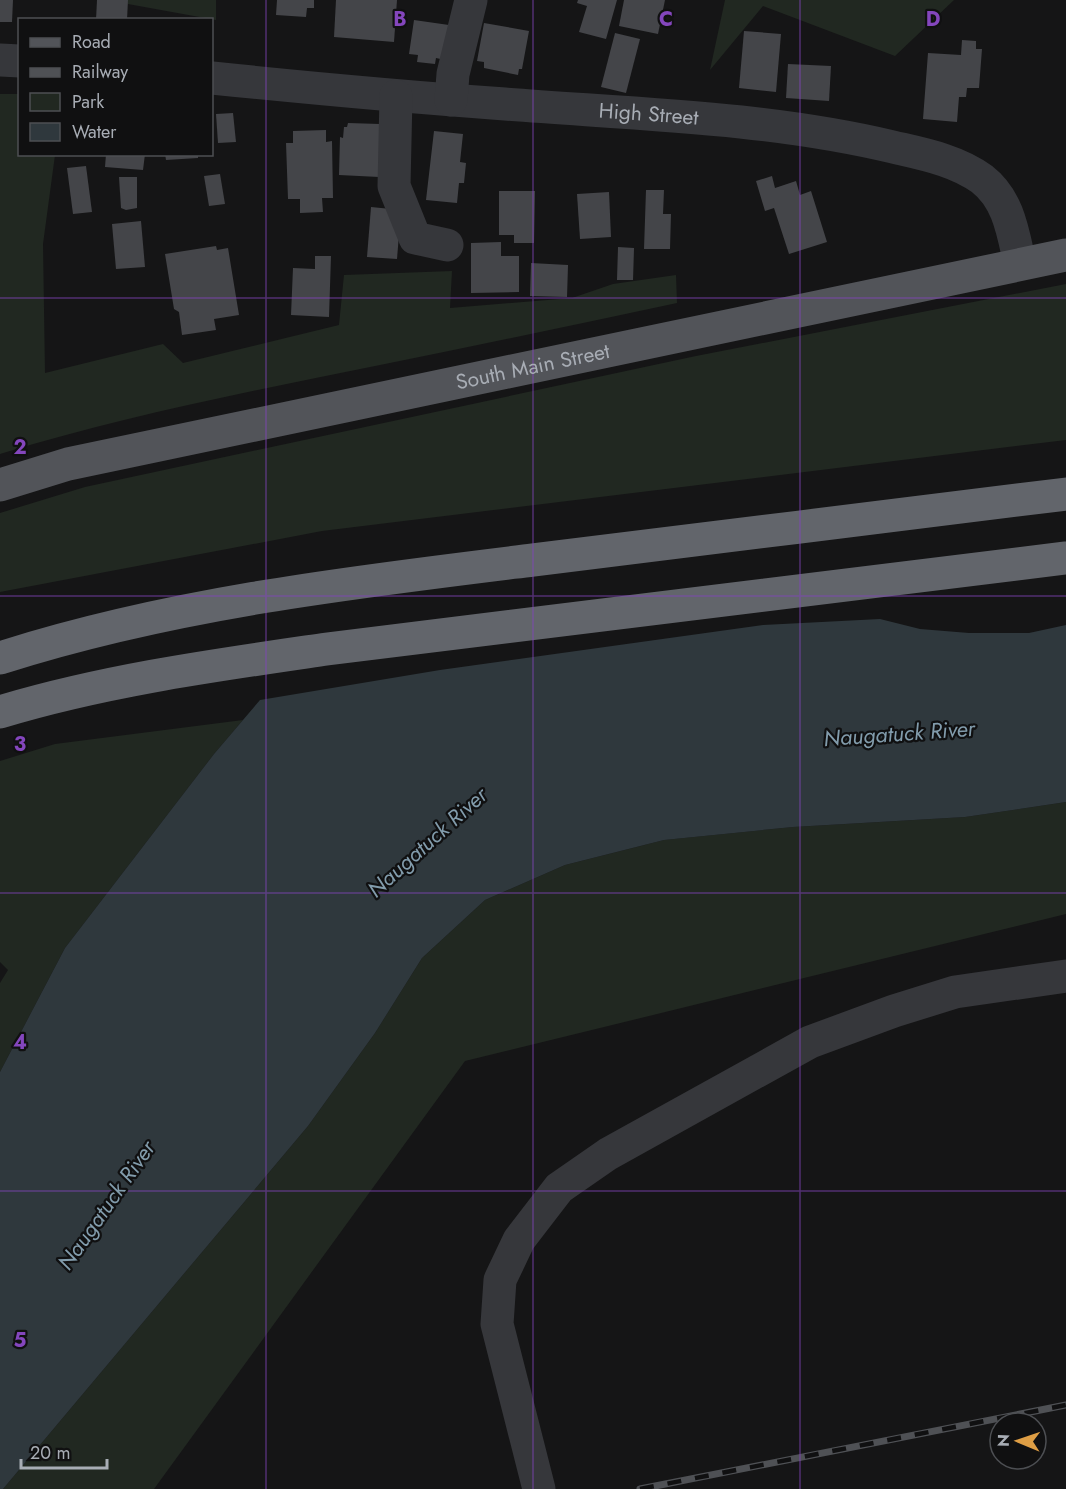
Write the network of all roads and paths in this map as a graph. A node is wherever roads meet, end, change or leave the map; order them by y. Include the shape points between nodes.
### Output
1 (471, 0) edge
2 (0, 60) edge
3 (18, 61) edge
4 (213, 78) edge
5 (396, 96) junction
6 (452, 100) junction
7 (447, 244) dead end
8 (1066, 255) edge
9 (1020, 264) junction
10 (0, 485) edge
11 (1066, 494) edge
12 (1066, 558) edge
13 (0, 658) edge
14 (0, 712) edge
15 (1066, 976) edge
16 (539, 1489) edge

1 - 6 street via 453,74
2 - 3 street
4 - 5 street, High Street
5 - 6 street, High Street
5 - 7 street via 394,186 415,238
6 - 9 street, High Street via 795,129 927,155 958,166 998,195 1009,216
8 - 9 main road, South Main Street
9 - 10 main road, South Main Street via 68,464
11 - 13 highway via 336,585 133,623
12 - 14 highway via 327,649 118,683
15 - 16 street via 955,992 810,1042 608,1154 559,1188 519,1240 501,1280 498,1324

